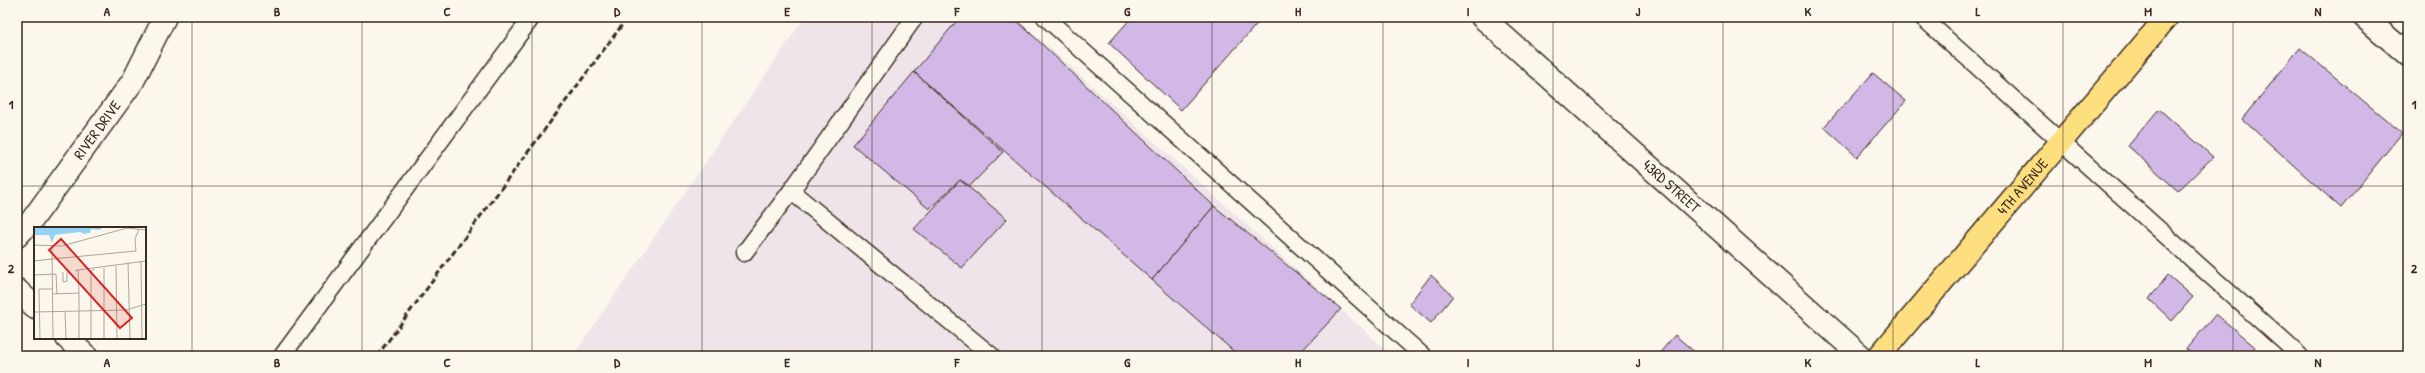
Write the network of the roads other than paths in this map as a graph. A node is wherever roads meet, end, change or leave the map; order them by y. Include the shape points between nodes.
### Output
1 (165, 17) edge
2 (532, 17) edge
3 (915, 17) edge
4 (1045, 17) edge
5 (1482, 17) edge
6 (1922, 17) edge
7 (2167, 17) edge
8 (2364, 17) edge
9 (2408, 55) edge
10 (2062, 143) junction
11 (791, 191) junction
12 (17, 236) edge
13 (744, 253) dead end
14 (17, 290) edge
15 (34, 306) edge
16 (68, 339) edge
17 (86, 356) edge
18 (282, 356) edge
19 (992, 356) edge
20 (1423, 356) edge
21 (1861, 356) edge
22 (1878, 356) edge
23 (2300, 356) edge

1 - 12 street, RIVER DRIVE via 133,81 32,220
2 - 18 lane
3 - 11 lane
4 - 20 lane
5 - 21 street, 43RD STREET
6 - 10 lane
7 - 10 main road, 4TH AVENUE
8 - 9 street
10 - 22 main road, 4TH AVENUE
10 - 23 lane
11 - 13 lane
11 - 19 lane
14 - 15 street
16 - 17 street

